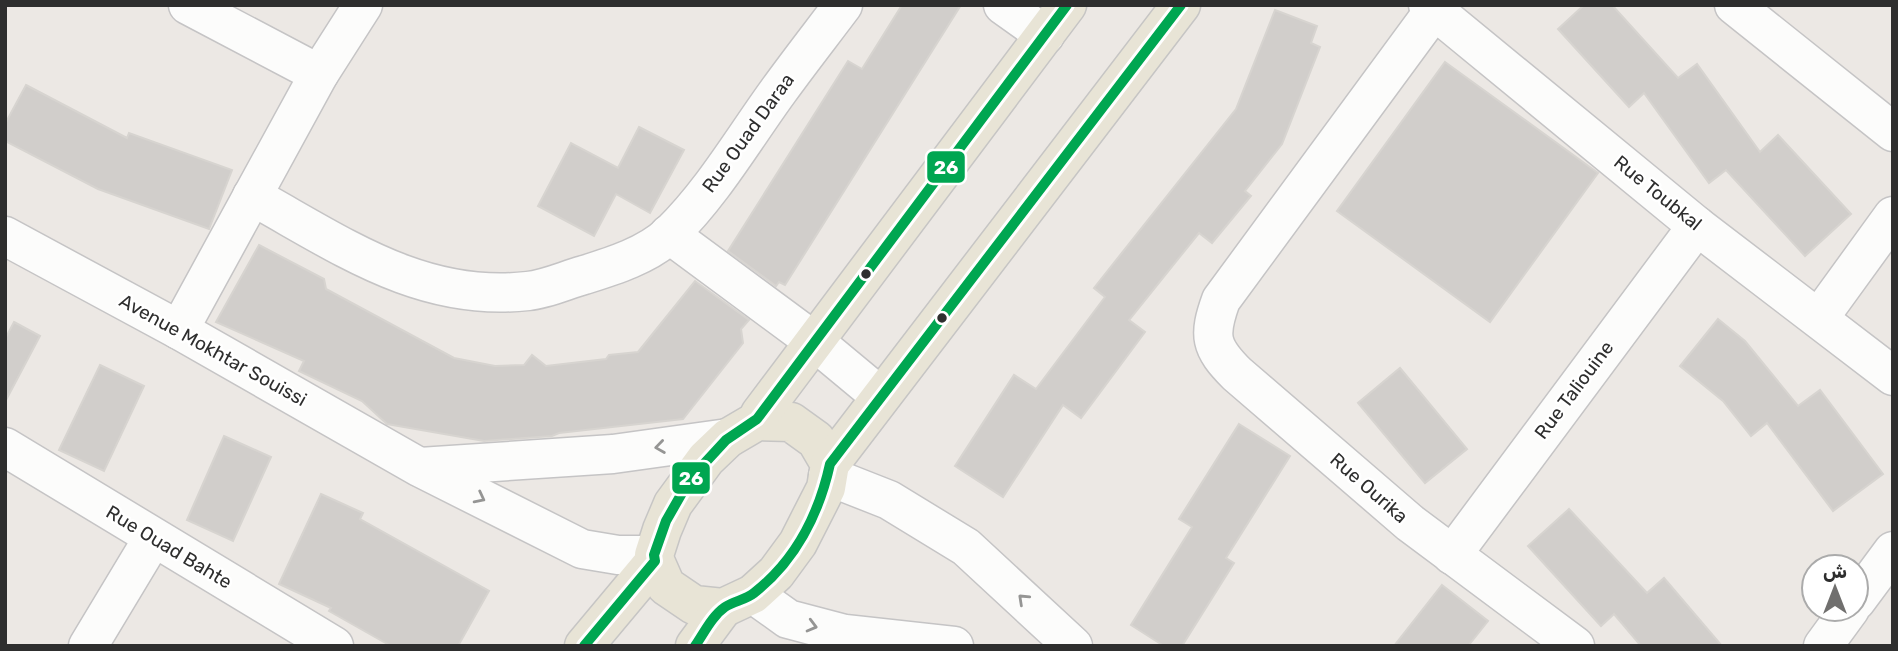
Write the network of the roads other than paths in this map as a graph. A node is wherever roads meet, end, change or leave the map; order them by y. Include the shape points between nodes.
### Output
1 (188, 5) edge
2 (363, 5) edge
3 (843, 5) edge
4 (1003, 5) edge
5 (1181, 5) edge
6 (1734, 5) edge
7 (1434, 7) edge
8 (1056, 20) edge
9 (319, 74) junction
10 (1893, 132) edge
11 (252, 196) junction
12 (1893, 216) edge
13 (1697, 226) junction
14 (669, 234) junction
15 (5, 236) edge
16 (1819, 318) junction
17 (179, 330) junction
18 (815, 342) junction
19 (1893, 376) edge
20 (880, 396) junction
21 (742, 430) junction
22 (5, 447) edge
23 (419, 467) junction
24 (829, 470) junction
25 (153, 538) junction
26 (1893, 551) edge
27 (1452, 555) junction
28 (654, 558) junction
29 (1870, 582) edge
30 (738, 601) junction
31 (1840, 623) edge
32 (88, 646) edge
33 (334, 646) edge
34 (584, 646) edge
35 (695, 646) edge
36 (954, 646) edge
37 (1073, 646) edge
38 (1575, 646) edge
39 (1823, 646) edge

1 - 9 street
2 - 9 street
3 - 14 street, Rue Ouad Daraa via 730,163
4 - 8 street
5 - 20 main road
6 - 10 street
7 - 13 street, Rue Toubkal
7 - 27 street, Rue Ourika via 1221,300 1212,335 1221,358
8 - 18 main road
9 - 11 street
11 - 14 street, Rue Ouad Daraa via 379,267 440,286 489,293 531,290 594,272 649,249
11 - 17 street
12 - 16 street
13 - 16 street, Rue Toubkal
13 - 27 street, Rue Taliouine
14 - 18 street
15 - 17 street, Avenue Mokhtar Souissi
16 - 19 street, Rue Toubkal
17 - 23 street, Avenue Mokhtar Souissi
18 - 20 street
18 - 21 main road via 760,414
20 - 24 main road
21 -> 23 street via 613,454
21 - 24 main road via 791,422 816,440
21 - 28 main road via 706,459 673,503
22 - 25 street, Rue Ouad Bahte
23 -> 28 street, Avenue Mokhtar Souissi via 582,549
24 - 30 main road via 817,508 797,543 776,573
37 -> 24 street via 966,547
25 - 32 street
25 - 33 street, Rue Ouad Bahte
26 - 29 street
27 - 38 street, Rue Ourika
28 - 30 main road via 666,586 694,605
28 - 34 main road
30 - 35 main road
30 -> 36 street via 845,634
31 - 39 street

